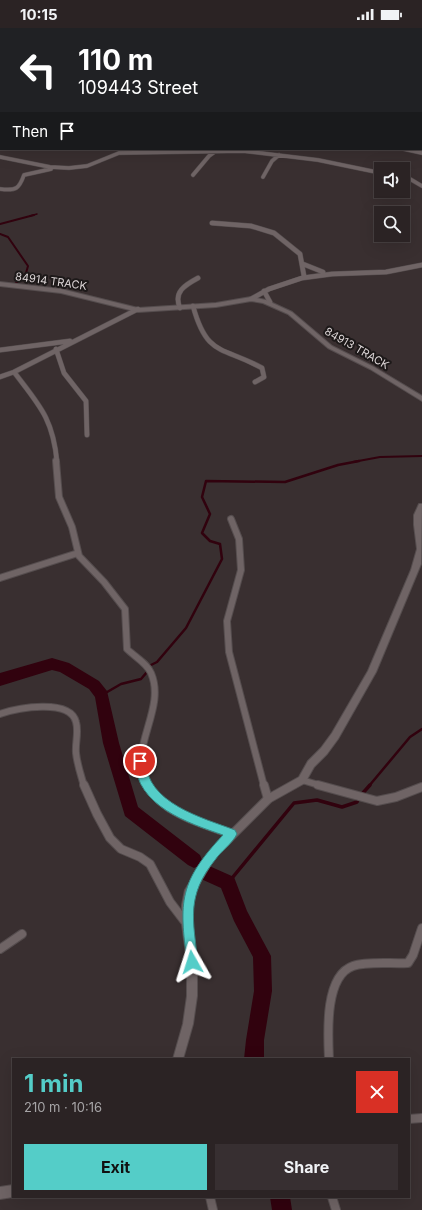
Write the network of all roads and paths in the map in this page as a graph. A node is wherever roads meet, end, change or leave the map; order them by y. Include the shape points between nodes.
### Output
1 (408, 150) edge
2 (216, 151) junction
3 (422, 153) edge
4 (279, 155) junction
5 (0, 157) edge
6 (55, 168) junction
7 (374, 172) edge
8 (193, 175) dead end
9 (263, 177) dead end
10 (410, 179) joint
11 (422, 182) edge
12 (422, 186) edge
13 (0, 188) edge
14 (212, 223) dead end
15 (303, 264) junction
16 (422, 265) edge
17 (325, 273) junction
18 (304, 276) junction
19 (198, 278) dead end
20 (0, 284) edge
21 (264, 291) junction
22 (251, 300) junction
23 (270, 302) junction
24 (193, 306) junction
25 (180, 308) junction
26 (141, 309) junction
27 (74, 341) junction
28 (56, 349) junction
29 (0, 350) edge
30 (14, 372) junction
31 (1, 375) edge
32 (255, 382) dead end
33 (422, 399) edge
34 (87, 436) dead end
35 (421, 508) edge
36 (231, 519) dead end
37 (78, 553) junction
38 (0, 578) edge
39 (0, 714) edge
40 (302, 780) junction
41 (422, 786) edge
42 (268, 798) junction
43 (232, 834) junction
44 (187, 924) junction
45 (422, 928) edge
46 (22, 934) dead end
47 (0, 949) edge
48 (178, 1058) edge
49 (329, 1058) edge
50 (422, 1118) edge
51 (410, 1119) edge
52 (12, 1191) edge
53 (0, 1193) edge
54 (210, 1198) edge
55 (332, 1198) edge
56 (213, 1210) edge
57 (336, 1210) edge

1 - 3 street
2 - 4 street
2 - 6 street via 119,153 111,154 88,166
2 - 8 street
4 - 7 street via 331,162
4 - 9 street via 272,161
5 - 6 street
6 - 13 street via 24,175 22,184 16,188
10 - 11 street
10 - 12 street
14 - 15 street via 244,225 271,232 297,252
15 - 17 street
15 - 18 street
16 - 17 street via 387,272
17 - 18 street
18 - 21 street
19 - 25 street via 179,289 176,300
20 - 26 street, 84914 TRACK via 61,291
21 - 22 street
21 - 23 street
22 - 23 street, 84913 TRACK
22 - 24 street, 84913 TRACK
23 - 33 street, 84913 TRACK via 290,313 330,347 372,368
24 - 25 street, 84913 TRACK
24 - 32 street via 202,335 211,344 262,368 264,377
25 - 26 street, 84913 TRACK
26 - 27 street, 84913 TRACK
27 - 28 street, 84913 TRACK
27 - 29 street
28 - 30 street, 84913 TRACK
28 - 34 street via 64,372 86,401
30 - 31 street, 84913 TRACK
30 - 37 street via 44,411 50,423 56,454 59,497 72,526
35 - 40 street via 417,516 420,557 408,590 372,672 335,736 311,764
36 - 42 street via 239,539 242,565 227,621 229,652
37 - 38 street
37 - 43 street via 125,609 127,649 147,668 152,677 152,716 140,761 147,787 169,808
39 - 44 street via 56,707 67,710 72,715 76,722 76,753 82,780 108,836 120,848 145,859 150,864 168,900
40 - 41 street via 377,801 396,797
40 - 42 street
42 - 43 street
43 - 44 street via 210,856 190,890
44 - 48 street via 192,962 192,996 188,1024
45 - 49 street via 408,963 351,966 340,976 333,996 329,1026
46 - 47 street
50 - 51 street
52 - 53 street
54 - 56 street
55 - 57 street

